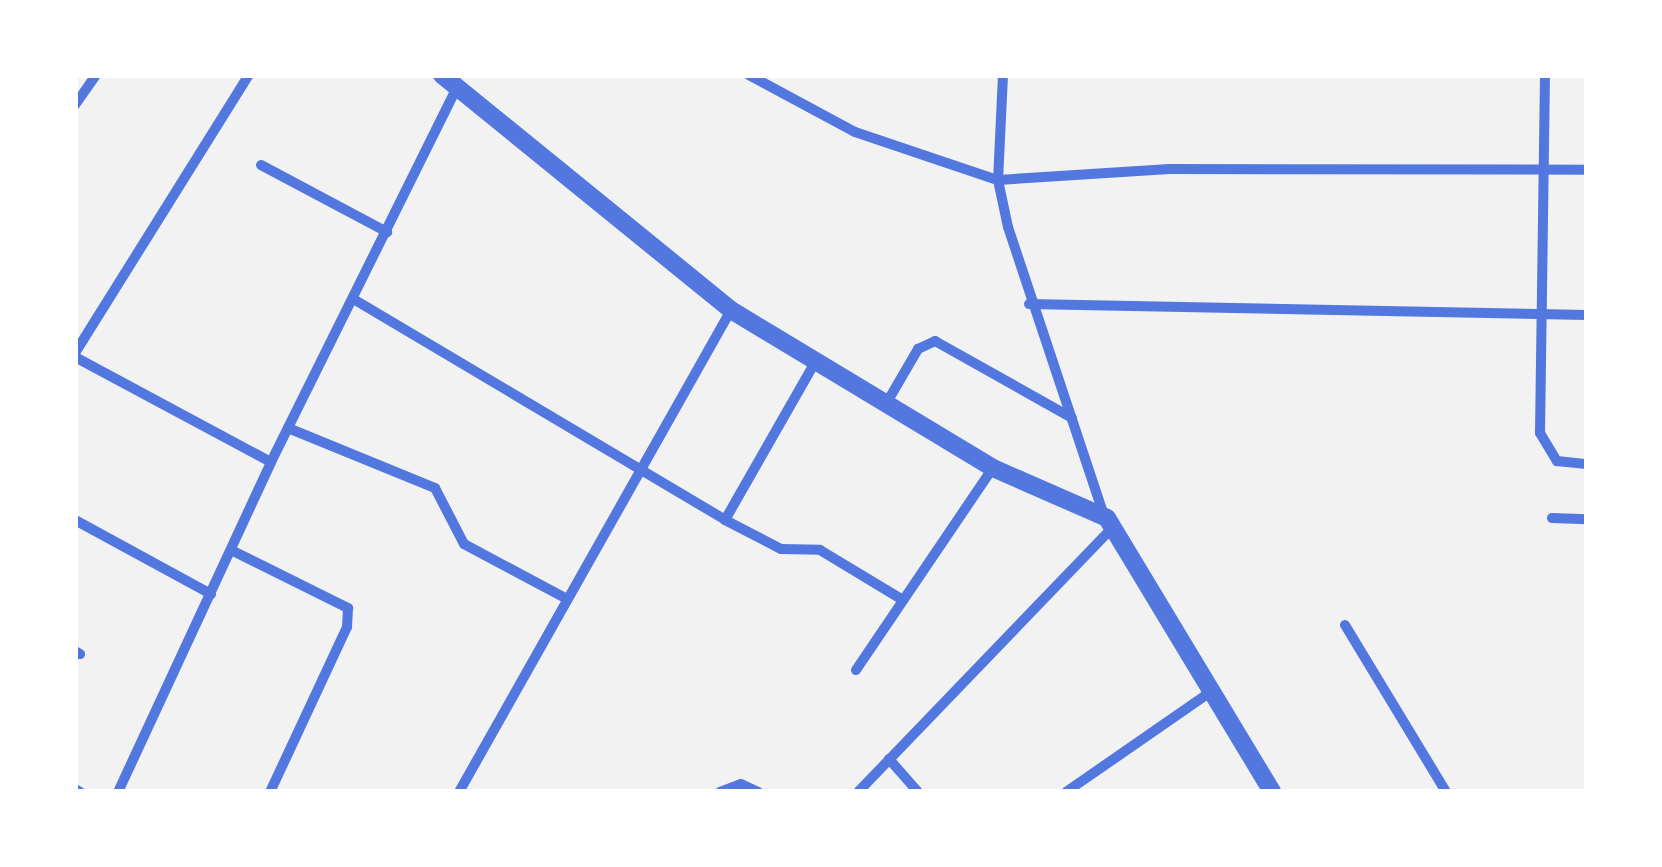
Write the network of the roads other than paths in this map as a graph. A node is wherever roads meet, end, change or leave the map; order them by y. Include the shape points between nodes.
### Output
1 (96, 75) edge
2 (249, 75) edge
3 (749, 75) edge
4 (1003, 75) edge
5 (1545, 75) edge
6 (449, 78) edge
7 (75, 105) edge
8 (262, 166) dead end
9 (1542, 170) junction
10 (1587, 170) edge
11 (998, 180) junction
12 (388, 232) junction
13 (355, 300) junction
14 (1029, 304) junction
15 (731, 310) junction
16 (1539, 315) junction
17 (1587, 315) edge
18 (75, 355) edge
19 (814, 362) junction
20 (886, 404) junction
21 (1073, 419) junction
22 (288, 428) junction
23 (271, 462) junction
24 (1587, 464) edge
25 (993, 468) junction
26 (635, 470) junction
27 (1552, 518) dead end
28 (1587, 519) edge
29 (75, 520) edge
30 (725, 520) junction
31 (1110, 521) junction
32 (230, 550) junction
33 (212, 594) junction
34 (565, 598) junction
35 (903, 600) junction
36 (1344, 625) dead end
37 (856, 670) dead end
38 (1212, 691) junction
39 (890, 759) junction
40 (1266, 789) edge
41 (118, 792) edge
42 (270, 792) edge
43 (459, 792) edge
44 (720, 792) edge
45 (758, 792) edge
46 (858, 792) edge
47 (918, 792) edge
48 (1066, 792) edge
49 (1446, 792) edge

1 - 7 street
2 - 18 street
3 - 11 street via 854,132
4 - 11 street
5 - 9 street
6 - 12 street
6 - 15 street
8 - 12 street
9 - 10 street
9 - 11 street via 1170,168
9 - 16 street
11 - 14 street
12 - 13 street
13 - 22 street
13 - 26 street
14 - 16 street
14 - 21 street
15 - 19 street
15 - 26 street
16 - 17 street
16 - 24 street via 1543,443 1557,461
18 - 23 street
19 - 20 street
19 - 30 street
20 - 21 street via 918,349 936,341
20 - 25 street
21 - 31 street
22 - 23 street
22 - 34 street via 435,488 464,544
23 - 32 street
25 - 31 street
25 - 35 street
26 - 30 street
26 - 34 street
27 - 28 street
29 - 33 street
30 - 35 street via 781,549 820,550
31 - 38 street
31 - 39 street
32 - 33 street
32 - 42 street via 348,608 348,627
33 - 41 street
34 - 43 street
35 - 37 street
36 - 49 street
38 - 40 street
38 - 48 street
39 - 46 street
39 - 47 street
44 - 45 street via 741,784

